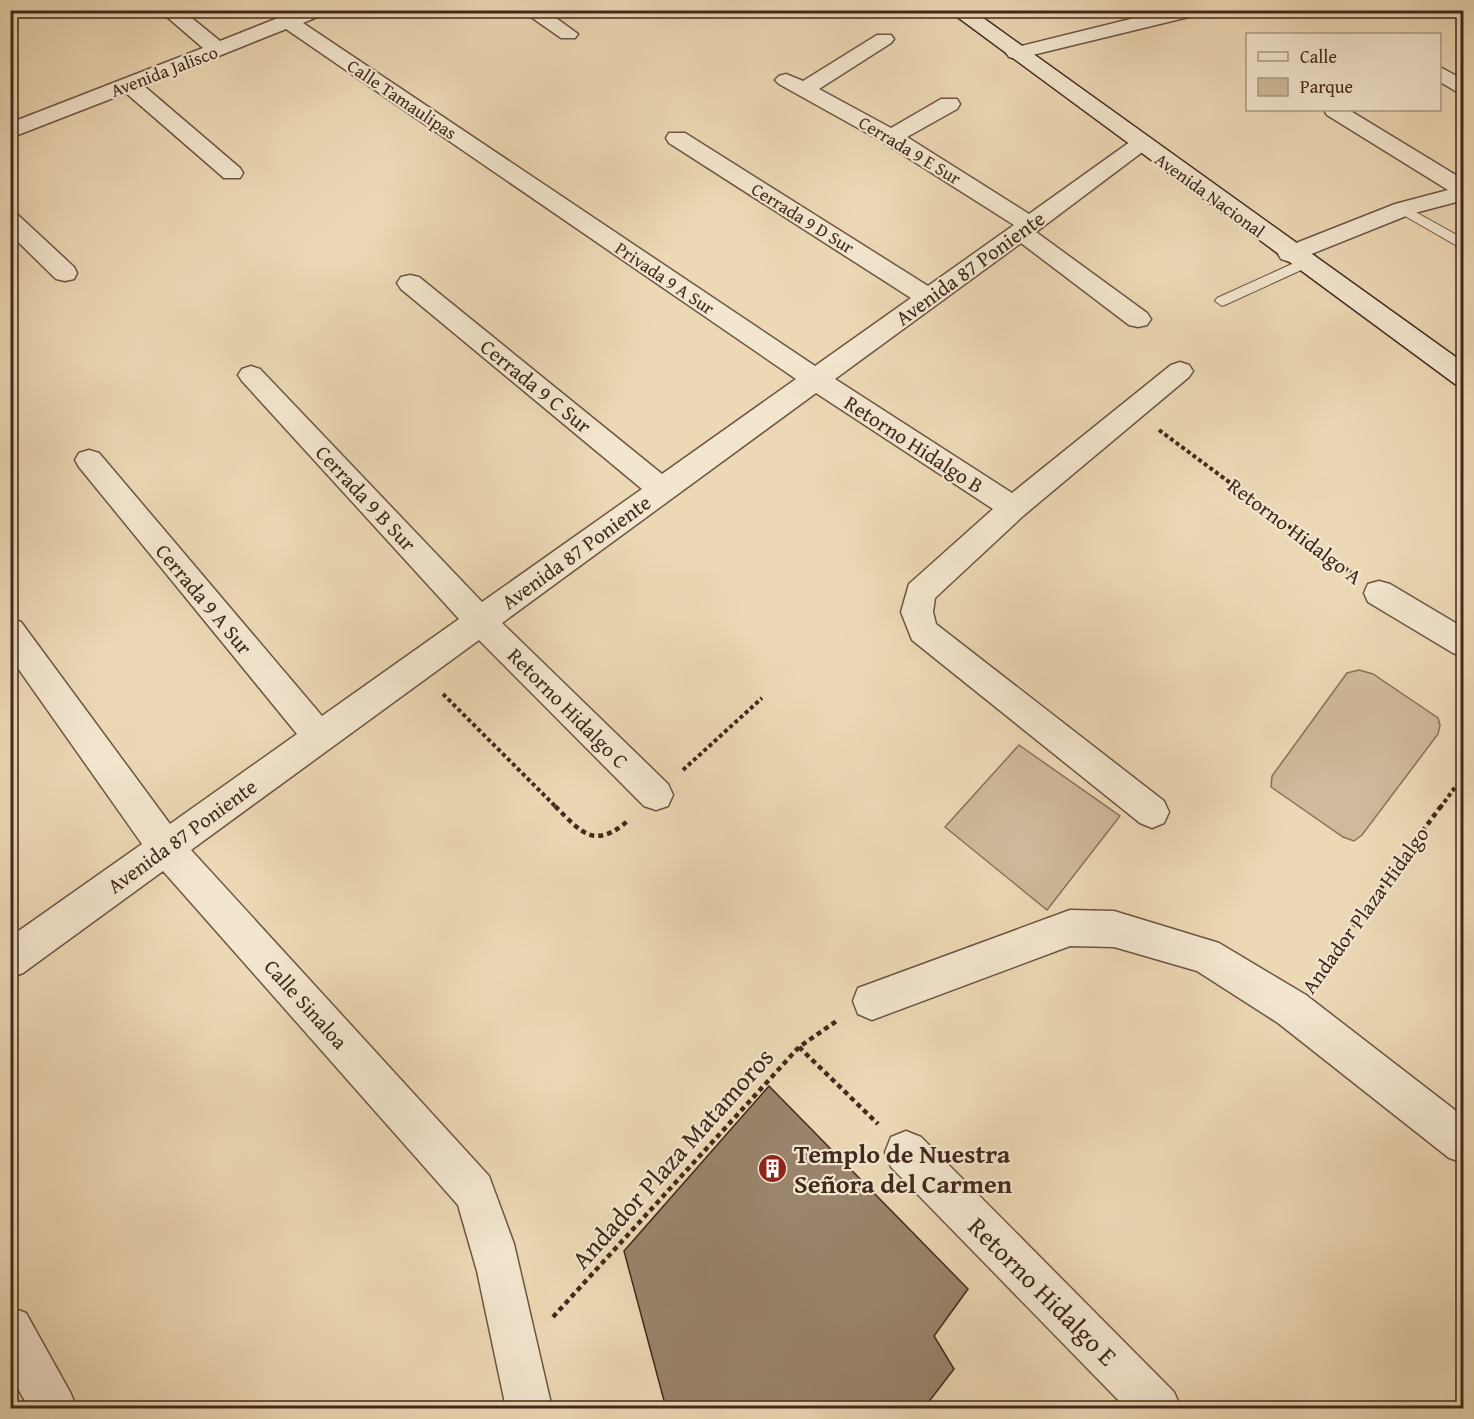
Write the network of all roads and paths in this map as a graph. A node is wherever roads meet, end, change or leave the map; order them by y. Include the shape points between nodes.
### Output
1 (169, 10) edge
2 (317, 10) edge
3 (531, 10) edge
4 (958, 10) edge
5 (1194, 10) edge
6 (288, 22) junction
7 (568, 34) dead end
8 (884, 39) dead end
9 (218, 50) junction
10 (1016, 52) junction
11 (1441, 74) edge
12 (129, 84) junction
13 (1464, 90) edge
14 (949, 104) dead end
15 (1337, 111) edge
16 (10, 131) edge
17 (891, 137) junction
18 (677, 138) dead end
19 (1142, 144) junction
20 (232, 173) dead end
21 (515, 176) joint
22 (1464, 191) edge
23 (1403, 209) junction
24 (10, 220) edge
25 (1026, 228) junction
26 (1464, 246) edge
27 (1298, 258) junction
28 (64, 273) dead end
29 (410, 283) dead end
30 (929, 297) junction
31 (1222, 301) dead end
32 (1138, 319) dead end
33 (1180, 371) dead end
34 (251, 375) dead end
35 (1464, 377) edge
36 (815, 379) junction
37 (1132, 410) junction
38 (89, 460) dead end
39 (662, 490) junction
40 (1014, 508) junction
41 (1379, 593) joint
42 (480, 621) junction
43 (10, 631) edge
44 (1464, 644) edge
45 (442, 693) dead end
46 (762, 698) dead end
47 (320, 737) junction
48 (1464, 775) edge
49 (656, 795) junction
50 (1152, 812) dead end
51 (166, 848) junction
52 (10, 960) edge
53 (872, 1001) joint
54 (1292, 1009) junction
55 (799, 1047) junction
56 (1464, 1143) edge
57 (906, 1152) joint
58 (10, 1329) edge
59 (515, 1359) junction
60 (54, 1408) edge
61 (529, 1408) edge
62 (1158, 1408) edge

1 - 9 street
2 - 6 street, Avenida Jalisco
3 - 7 street
4 - 10 street, Avenida Nacional
5 - 10 street
6 - 9 street, Avenida Jalisco
6 - 21 street, Calle Tamaulipas
8 - 17 street, Cerrada 9 E Sur via 794,85
9 - 12 street, Avenida Jalisco
10 - 19 street, Avenida Nacional
11 - 13 street
12 - 16 street, Avenida Jalisco
12 - 20 street
14 - 17 street
15 - 22 street
17 - 25 street, Cerrada 9 E Sur
18 - 30 street, Cerrada 9 D Sur
19 - 25 street, Avenida 87 Poniente
19 - 27 street, Avenida Nacional
21 - 36 street, Privada 9 A Sur
22 - 23 street
23 - 26 lane
23 - 27 street
24 - 28 street
25 - 30 street, Avenida 87 Poniente
25 - 32 street
27 - 31 lane
27 - 35 street, Avenida Nacional
29 - 39 street, Cerrada 9 C Sur
30 - 36 street, Avenida 87 Poniente
33 - 37 street
34 - 42 street, Cerrada 9 B Sur
36 - 39 street, Avenida 87 Poniente
36 - 40 street, Retorno Hidalgo B
37 - 40 street
37 - 41 path, Retorno Hidalgo A
38 - 47 street, Cerrada 9 A Sur
39 - 42 street, Avenida 87 Poniente
40 - 50 street via 920,593 917,612 923,631
41 - 44 street, Retorno Hidalgo A
42 - 47 street, Avenida 87 Poniente
42 - 49 street, Retorno Hidalgo C
43 - 51 street, Calle Sinaloa
45 - 49 path via 582,834 611,837
46 - 49 path
47 - 51 street, Avenida 87 Poniente
48 - 54 path, Andador Plaza Hidalgo
51 - 52 street, Avenida 87 Poniente
51 - 59 street, Calle Sinaloa via 474,1191 489,1225
53 - 54 street, Andador Plaza Hidalgo via 1070,928 1114,928 1206,956
53 - 55 path, Andador Plaza Matamoros
54 - 56 street
55 - 57 path
55 - 59 path, Andador Plaza Matamoros
57 - 62 street, Retorno Hidalgo E
58 - 60 street
59 - 61 street, Calle Sinaloa

